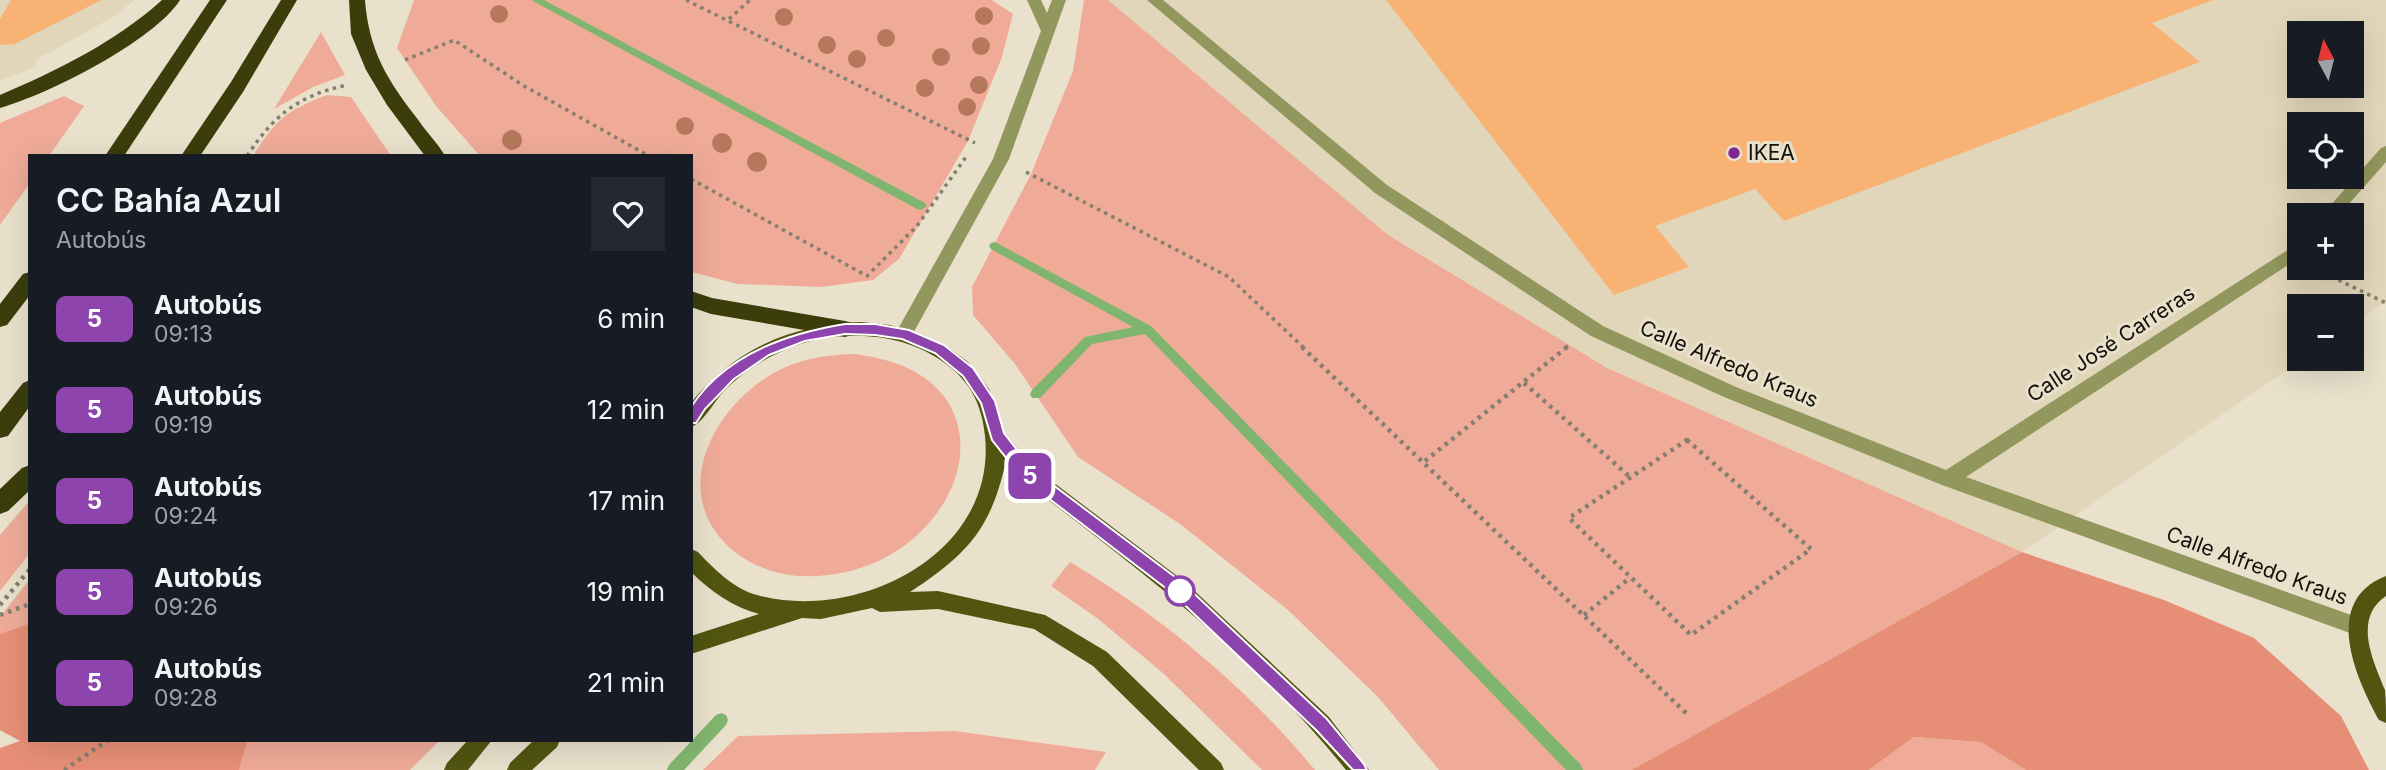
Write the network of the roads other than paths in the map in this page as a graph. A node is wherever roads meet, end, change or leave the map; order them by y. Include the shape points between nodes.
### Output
1 (172, 0) edge
2 (219, 0) edge
3 (289, 0) edge
4 (357, 0) edge
5 (1034, 0) edge
6 (1059, 0) edge
7 (1156, 1) edge
8 (1048, 31) junction
9 (0, 102) edge
10 (2386, 152) edge
11 (115, 154) edge
12 (191, 154) edge
13 (434, 154) edge
14 (2341, 203) edge
15 (2287, 256) edge
16 (28, 283) edge
17 (693, 300) edge
18 (0, 319) edge
19 (845, 329) junction
20 (904, 334) junction
21 (28, 391) edge
22 (693, 416) edge
23 (0, 429) edge
24 (997, 436) junction
25 (28, 477) edge
26 (1948, 478) junction
27 (0, 504) edge
28 (693, 560) edge
29 (2386, 585) edge
30 (866, 604) junction
31 (800, 612) junction
32 (2358, 627) junction
33 (693, 644) edge
34 (2386, 713) edge
35 (480, 742) edge
36 (548, 742) edge
37 (454, 770) edge
38 (517, 770) edge
39 (1214, 770) edge
40 (1359, 770) edge

1 - 9 highway via 157,15 65,75
2 - 11 highway
3 - 12 highway
4 - 13 highway via 360,36 378,72
5 - 8 street
6 - 8 street
7 - 26 street, Calle Alfredo Kraus via 1381,189 1597,331 1730,392
8 - 20 street via 1001,159
10 - 14 street
15 - 26 street, Calle José Carreras
16 - 18 highway
17 - 19 highway
19 - 20 main road
19 - 22 main road via 804,336 765,351 729,375
20 - 24 main road via 939,349 968,372 988,401
21 - 23 highway
24 - 30 main road via 997,469 986,503 967,535 939,564 905,587
24 - 40 main road via 1027,473 1178,588 1322,724
25 - 27 highway
26 - 32 street, Calle Alfredo Kraus
28 - 31 main road via 712,581 751,603
29 - 32 main road via 2370,596
30 - 31 main road
30 - 39 main road via 938,600 1038,621 1100,659
31 - 33 main road
32 - 34 main road via 2362,668
35 - 37 main road
36 - 38 main road

